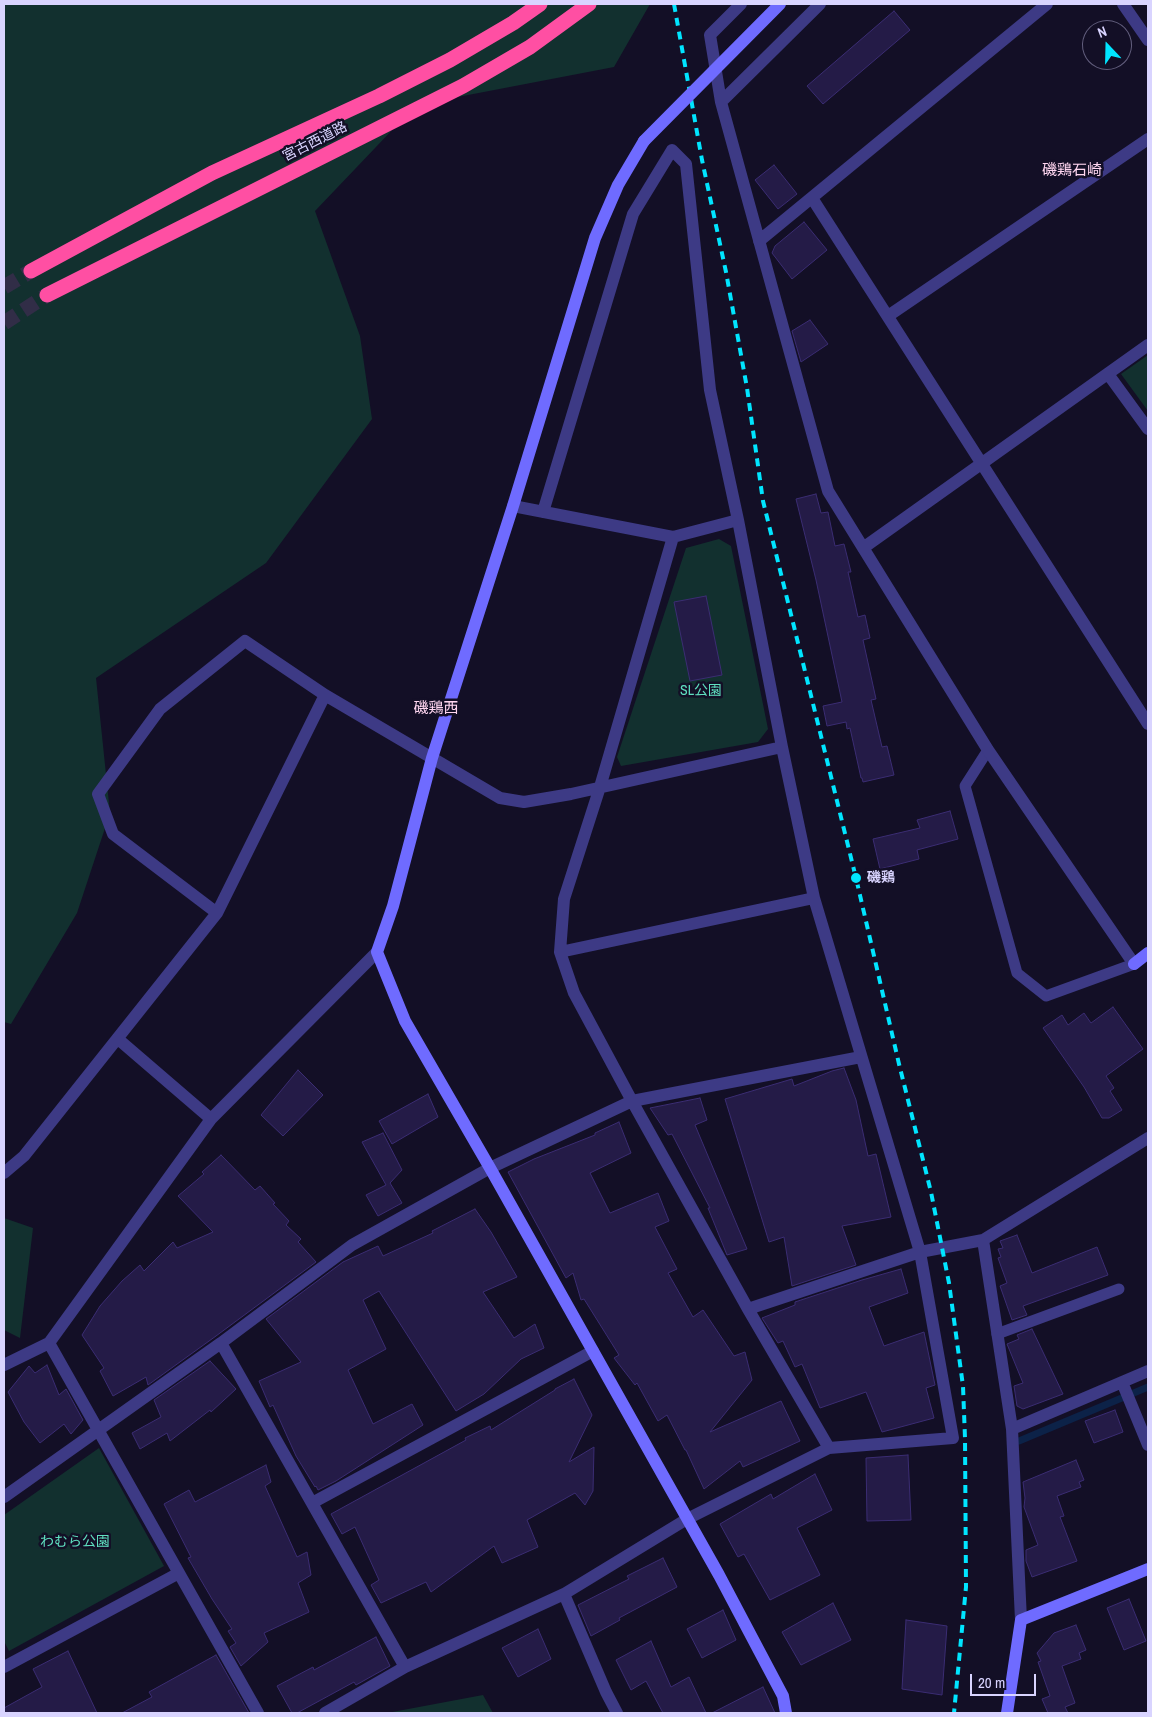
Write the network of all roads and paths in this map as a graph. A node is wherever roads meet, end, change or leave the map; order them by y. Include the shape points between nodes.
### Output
1 (540, 4) edge
2 (590, 4) edge
3 (740, 4) edge
4 (780, 4) edge
5 (820, 4) edge
6 (1048, 4) edge
7 (1123, 4) edge
8 (1148, 40) edge
9 (722, 102) junction
10 (1148, 139) edge
11 (812, 198) junction
12 (759, 241) junction
13 (31, 271) tunnel mouth
14 (47, 295) tunnel mouth
15 (888, 316) junction
16 (1148, 345) edge
17 (1108, 374) junction
18 (1148, 429) edge
19 (982, 464) junction
20 (513, 506) junction
21 (544, 512) junction
22 (738, 520) junction
23 (673, 537) junction
24 (863, 548) junction
25 (325, 695) junction
26 (1148, 724) edge
27 (782, 747) junction
28 (988, 750) junction
29 (432, 758) junction
30 (600, 787) junction
31 (814, 898) junction
32 (217, 913) junction
33 (377, 952) junction
34 (560, 952) junction
35 (1148, 953) edge
36 (1134, 964) junction
37 (118, 1039) junction
38 (861, 1057) junction
39 (632, 1101) junction
40 (211, 1119) junction
41 (1148, 1138) edge
42 (490, 1168) junction
43 (4, 1173) edge
44 (983, 1240) junction
45 (920, 1252) junction
46 (1119, 1289) dead end
47 (748, 1308) junction
48 (997, 1334) junction
49 (221, 1342) junction
50 (49, 1343) junction
51 (593, 1351) junction
52 (4, 1365) edge
53 (1148, 1370) edge
54 (1122, 1382) junction
55 (1012, 1429) junction
56 (98, 1430) junction
57 (1148, 1445) edge
58 (829, 1448) junction
59 (4, 1497) edge
60 (312, 1503) junction
61 (687, 1519) junction
62 (1148, 1569) edge
63 (179, 1573) junction
64 (564, 1594) junction
65 (1021, 1620) junction
66 (4, 1667) edge
67 (405, 1667) junction
68 (258, 1713) edge
69 (325, 1713) edge
70 (618, 1713) edge
71 (786, 1713) edge
72 (1006, 1713) edge

1 - 13 highway, 宮古西道路 via 450,60 212,174
2 - 14 highway, 宮古西道路 via 530,47 463,86
3 - 9 street via 710,34
4 - 20 street, bridge via 644,141 618,185 595,238
5 - 9 street
6 - 11 street
7 - 8 street
9 - 12 street
10 - 15 street
11 - 12 street
11 - 15 street
12 - 24 street via 828,491
15 - 19 street
16 - 17 street
17 - 18 street
17 - 19 street
19 - 24 street
19 - 26 street
20 - 21 street
20 - 29 street
21 - 22 street via 633,214 672,150 686,164 710,390
21 - 23 street
22 - 23 street
22 - 27 street
23 - 30 street
24 - 28 street
25 - 29 street
25 - 32 street
25 - 32 street via 245,641 160,709 98,794 113,834
27 - 30 street
27 - 31 street
28 - 36 street
28 - 36 lane via 965,786 1017,973 1046,996
29 - 30 street via 500,798 524,802
29 - 33 street via 393,906
30 - 34 street via 564,900
31 - 34 street
31 - 38 street
32 - 37 street
33 - 40 street
33 - 42 street via 405,1021
34 - 39 street via 574,993
35 - 36 street
37 - 40 street
37 - 43 street via 24,1156
38 - 39 street
38 - 45 street
39 - 42 street
39 - 47 street
40 - 50 street
41 - 44 street
42 - 49 street via 352,1245
42 - 51 street
44 - 45 street
44 - 48 street
45 - 47 street
45 - 58 street via 953,1438
46 - 48 lane
47 - 58 street
48 - 55 street
49 - 56 street
49 - 60 street
50 - 52 street
50 - 56 street
51 - 60 street
51 - 61 street
53 - 54 street
54 - 55 street
54 - 57 street
55 - 65 street
56 - 59 street
56 - 63 street
58 - 61 street
60 - 67 street
61 - 64 street
61 - 71 street via 783,1696
62 - 65 street
63 - 66 street
63 - 68 street
64 - 67 street
64 - 70 street
65 - 72 street
67 - 69 street

